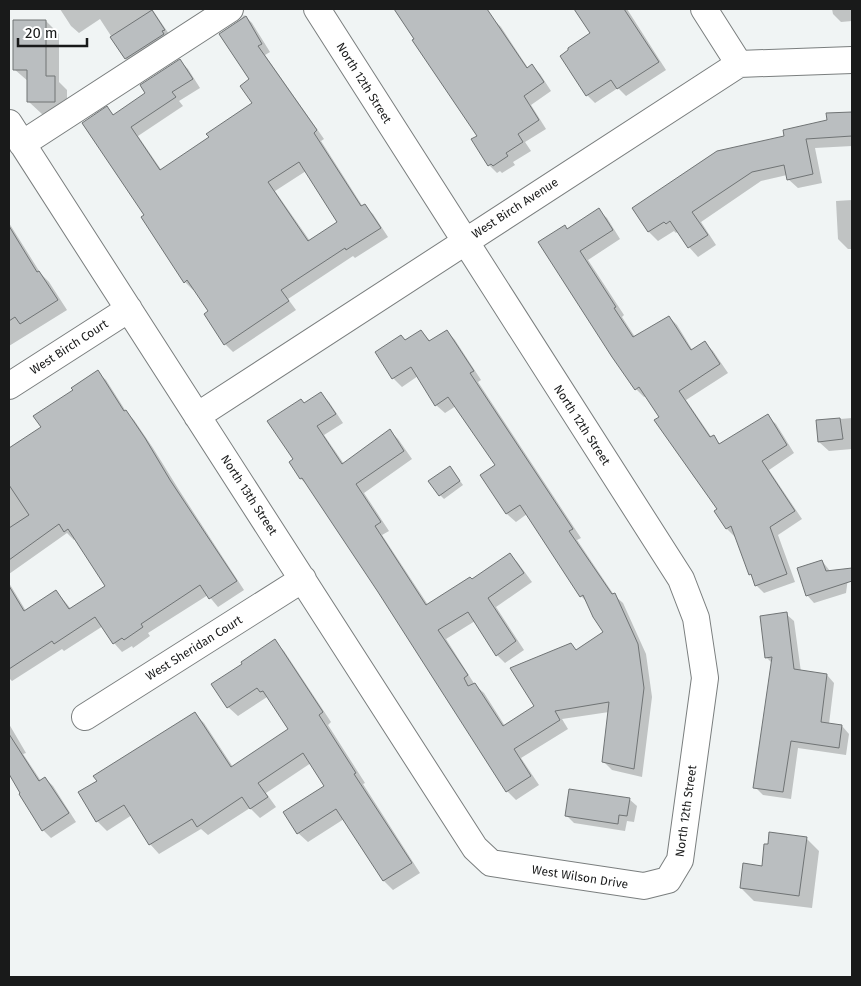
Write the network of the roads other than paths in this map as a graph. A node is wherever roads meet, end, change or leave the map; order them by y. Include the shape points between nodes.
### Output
1 (230, 9) edge
2 (317, 9) edge
3 (704, 9) edge
4 (852, 60) edge
5 (739, 64) junction
6 (16, 134) edge
7 (464, 241) junction
8 (129, 309) junction
9 (9, 386) edge
10 (197, 416) junction
11 (303, 579) junction
12 (85, 718) dead end
13 (491, 863) joint
14 (668, 880) joint

1 - 6 street
2 - 7 street, North 12th Street
3 - 5 street
4 - 5 street
5 - 7 street, West Birch Avenue
6 - 8 street, North 13th Street
7 - 10 street, West Birch Avenue
7 - 14 street, North 12th Street via 681,579 696,618 705,678 680,860
8 - 9 street, West Birch Court
8 - 10 street, North 13th Street
10 - 11 street, North 13th Street
11 - 12 street, West Sheridan Court
11 - 13 street, North 13th Street via 475,848
13 - 14 street, West Wilson Drive via 644,886

